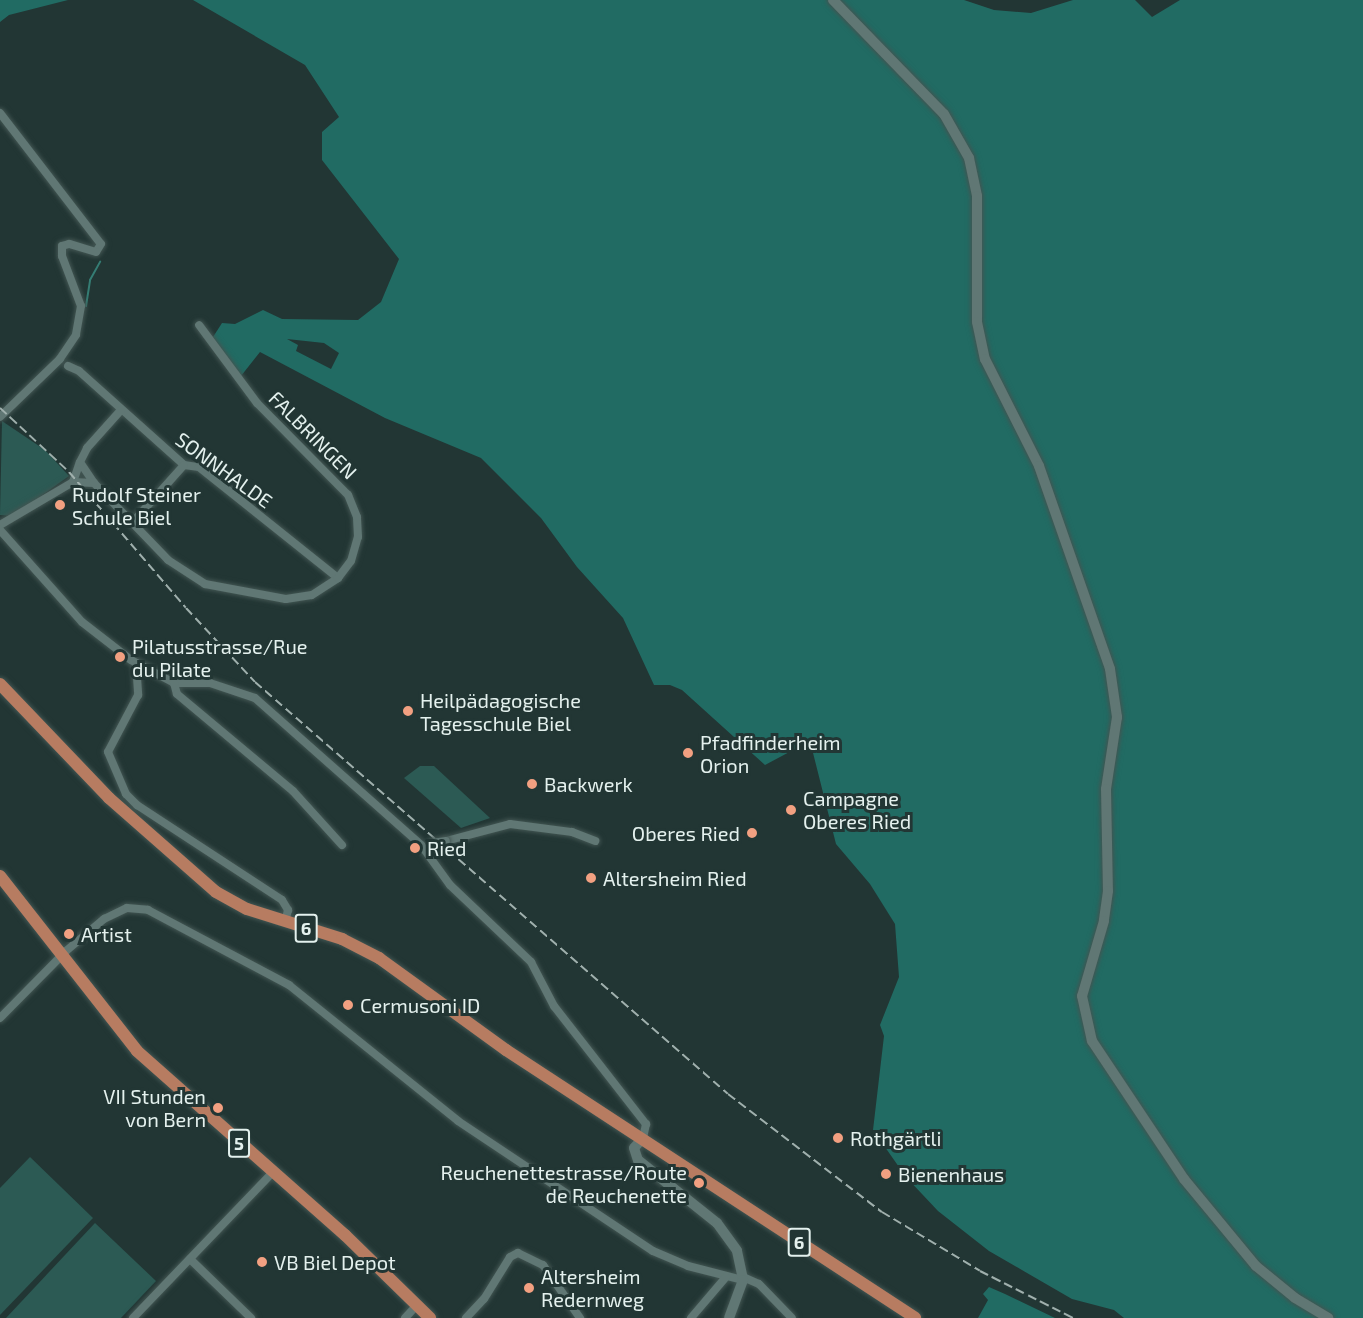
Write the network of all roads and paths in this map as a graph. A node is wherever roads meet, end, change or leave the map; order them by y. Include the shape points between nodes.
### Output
1 (833, 0) edge
2 (0, 112) edge
3 (199, 325) dead end
4 (68, 366) dead end
5 (121, 410) junction
6 (0, 417) edge
7 (80, 462) junction
8 (184, 465) junction
9 (73, 482) junction
10 (94, 483) junction
11 (134, 522) junction
12 (0, 525) edge
13 (0, 530) edge
14 (338, 578) junction
15 (136, 663) junction
16 (174, 683) junction
17 (0, 684) edge
18 (594, 841) dead end
19 (342, 845) dead end
20 (421, 845) junction
21 (0, 876) edge
22 (285, 922) junction
23 (62, 957) junction
24 (0, 1018) edge
25 (643, 1138) junction
26 (273, 1172) junction
27 (190, 1259) junction
28 (726, 1277) junction
29 (743, 1279) junction
30 (417, 1305) junction
31 (133, 1318) edge
32 (251, 1318) edge
33 (405, 1318) edge
34 (430, 1318) edge
35 (466, 1318) edge
36 (580, 1318) edge
37 (691, 1318) edge
38 (729, 1318) edge
39 (792, 1318) edge
40 (915, 1318) edge
41 (1328, 1318) edge

1 - 41 street via 944,114 969,159 977,196 976,312 985,359 1039,466 1114,690 1117,717 1106,789 1108,891 1104,921 1085,978 1086,1024 1116,1082 1204,1203 1256,1266 1295,1298
2 - 6 street via 101,244 96,252 69,244 62,246 62,256 81,306 76,335 60,359
3 - 14 street, FALBRINGEN via 257,403 348,495 357,517 358,537 351,561
4 - 5 street, SONNHALDE via 79,371
5 - 7 street via 87,448
5 - 8 street, SONNHALDE
7 - 9 street
7 - 10 street
8 - 11 street
8 - 14 street, SONNHALDE via 199,467
9 - 10 street
9 - 12 street
10 - 11 street, FALBRINGEN
11 - 14 street, FALBRINGEN via 178,568 220,590 301,598 326,588
13 - 15 street via 82,622
15 - 16 street
15 - 22 street via 138,695 108,752 118,779 137,806 282,900 288,910
16 - 19 street via 177,694 293,791
16 - 20 street via 210,683 255,698
17 - 22 main road, 6 via 109,798 205,884 237,904
18 - 20 street, bridge via 572,832 510,824
20 - 25 street via 450,885 531,962 555,1006 646,1124
21 - 23 main road, 5
22 - 25 main road, 6 via 342,939 379,958 506,1050
23 - 24 street
23 - 26 main road, 5 via 145,1059
23 - 28 street via 120,910 142,908 156,913 289,985 458,1121 653,1251
25 - 29 street via 634,1148 638,1160 725,1232 737,1251
25 - 40 main road, 6
26 - 27 street
26 - 30 main road, 5
27 - 31 street
27 - 32 street
28 - 29 street
28 - 37 street
29 - 38 street
29 - 39 street via 759,1284
30 - 33 street
30 - 34 main road, 5
35 - 36 street via 484,1299 510,1257 518,1253 543,1265

